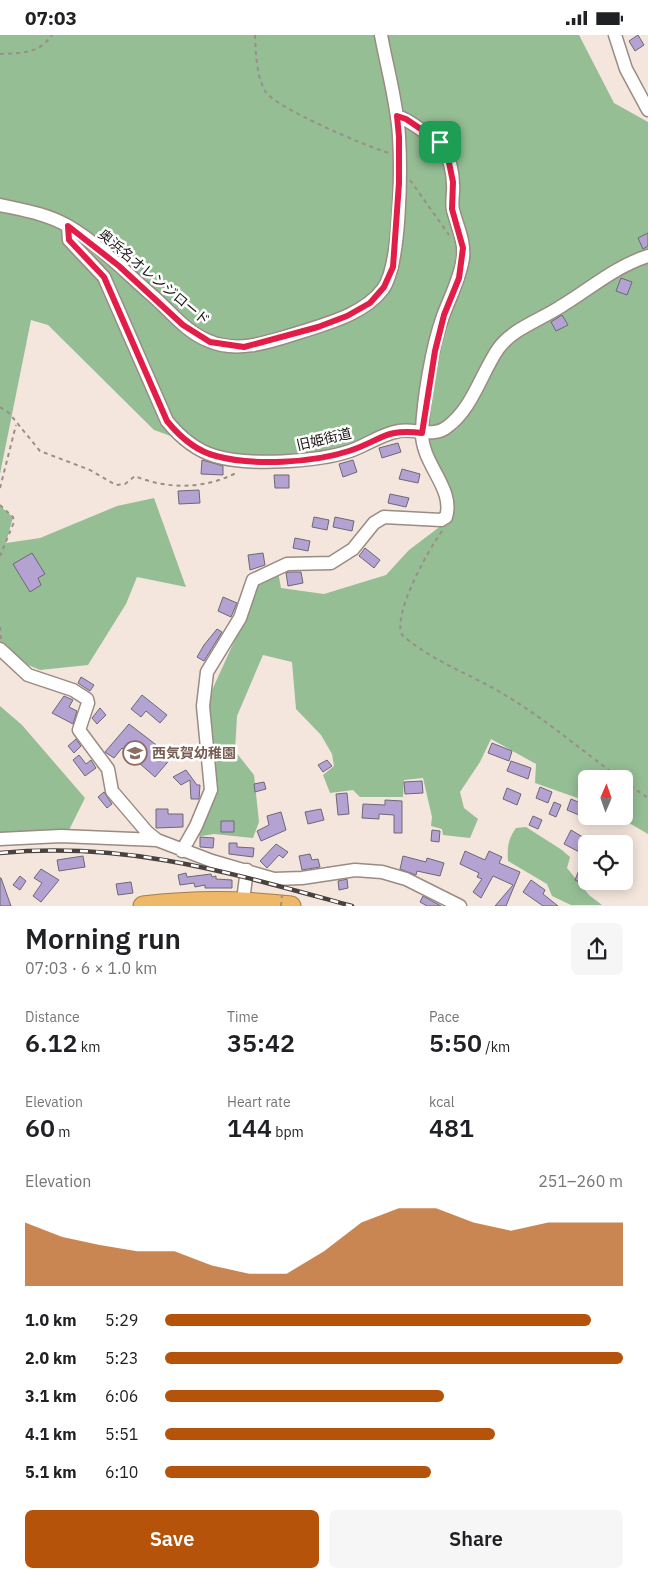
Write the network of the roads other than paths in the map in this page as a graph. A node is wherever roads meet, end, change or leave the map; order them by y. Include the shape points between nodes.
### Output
1 (381, 35) edge
2 (615, 35) edge
3 (648, 111) edge
4 (397, 116) junction
5 (0, 205) edge
6 (68, 226) junction
7 (648, 256) edge
8 (422, 433) junction
9 (0, 649) edge
10 (0, 839) edge
11 (157, 840) junction
12 (182, 851) junction
13 (247, 871) junction
14 (243, 900) junction
15 (287, 900) edge
16 (143, 905) edge
17 (460, 905) edge

1 - 4 street, 奥浜名オレンジロード
2 - 3 street via 626,69
4 - 6 street, 奥浜名オレンジロード via 399,183 393,267 384,287 370,303 347,316 288,336 244,347 210,342 197,335
4 - 8 street via 440,142 447,153 453,182 452,209 463,248 459,278 444,315 435,351
5 - 6 street, 奥浜名オレンジロード via 39,214
6 - 8 street, 旧姫街道 via 69,240 104,277 167,421 180,437 215,456 255,461 300,460 349,451 401,431
7 - 8 street, 旧姫街道 via 604,276 570,302 515,332 499,347 460,415 446,429
8 - 12 street via 428,463 447,496 446,517 441,520 384,517 374,523 352,549 331,563 287,564 253,580 240,618 207,671 203,706 211,790
9 - 11 street via 28,675 73,689 87,699 78,730 108,769 112,791
10 - 11 street via 60,836
11 - 12 street
12 - 13 street
13 - 14 street
13 - 17 street via 274,879 355,870 382,872 406,879
14 - 15 highway
14 - 16 highway

